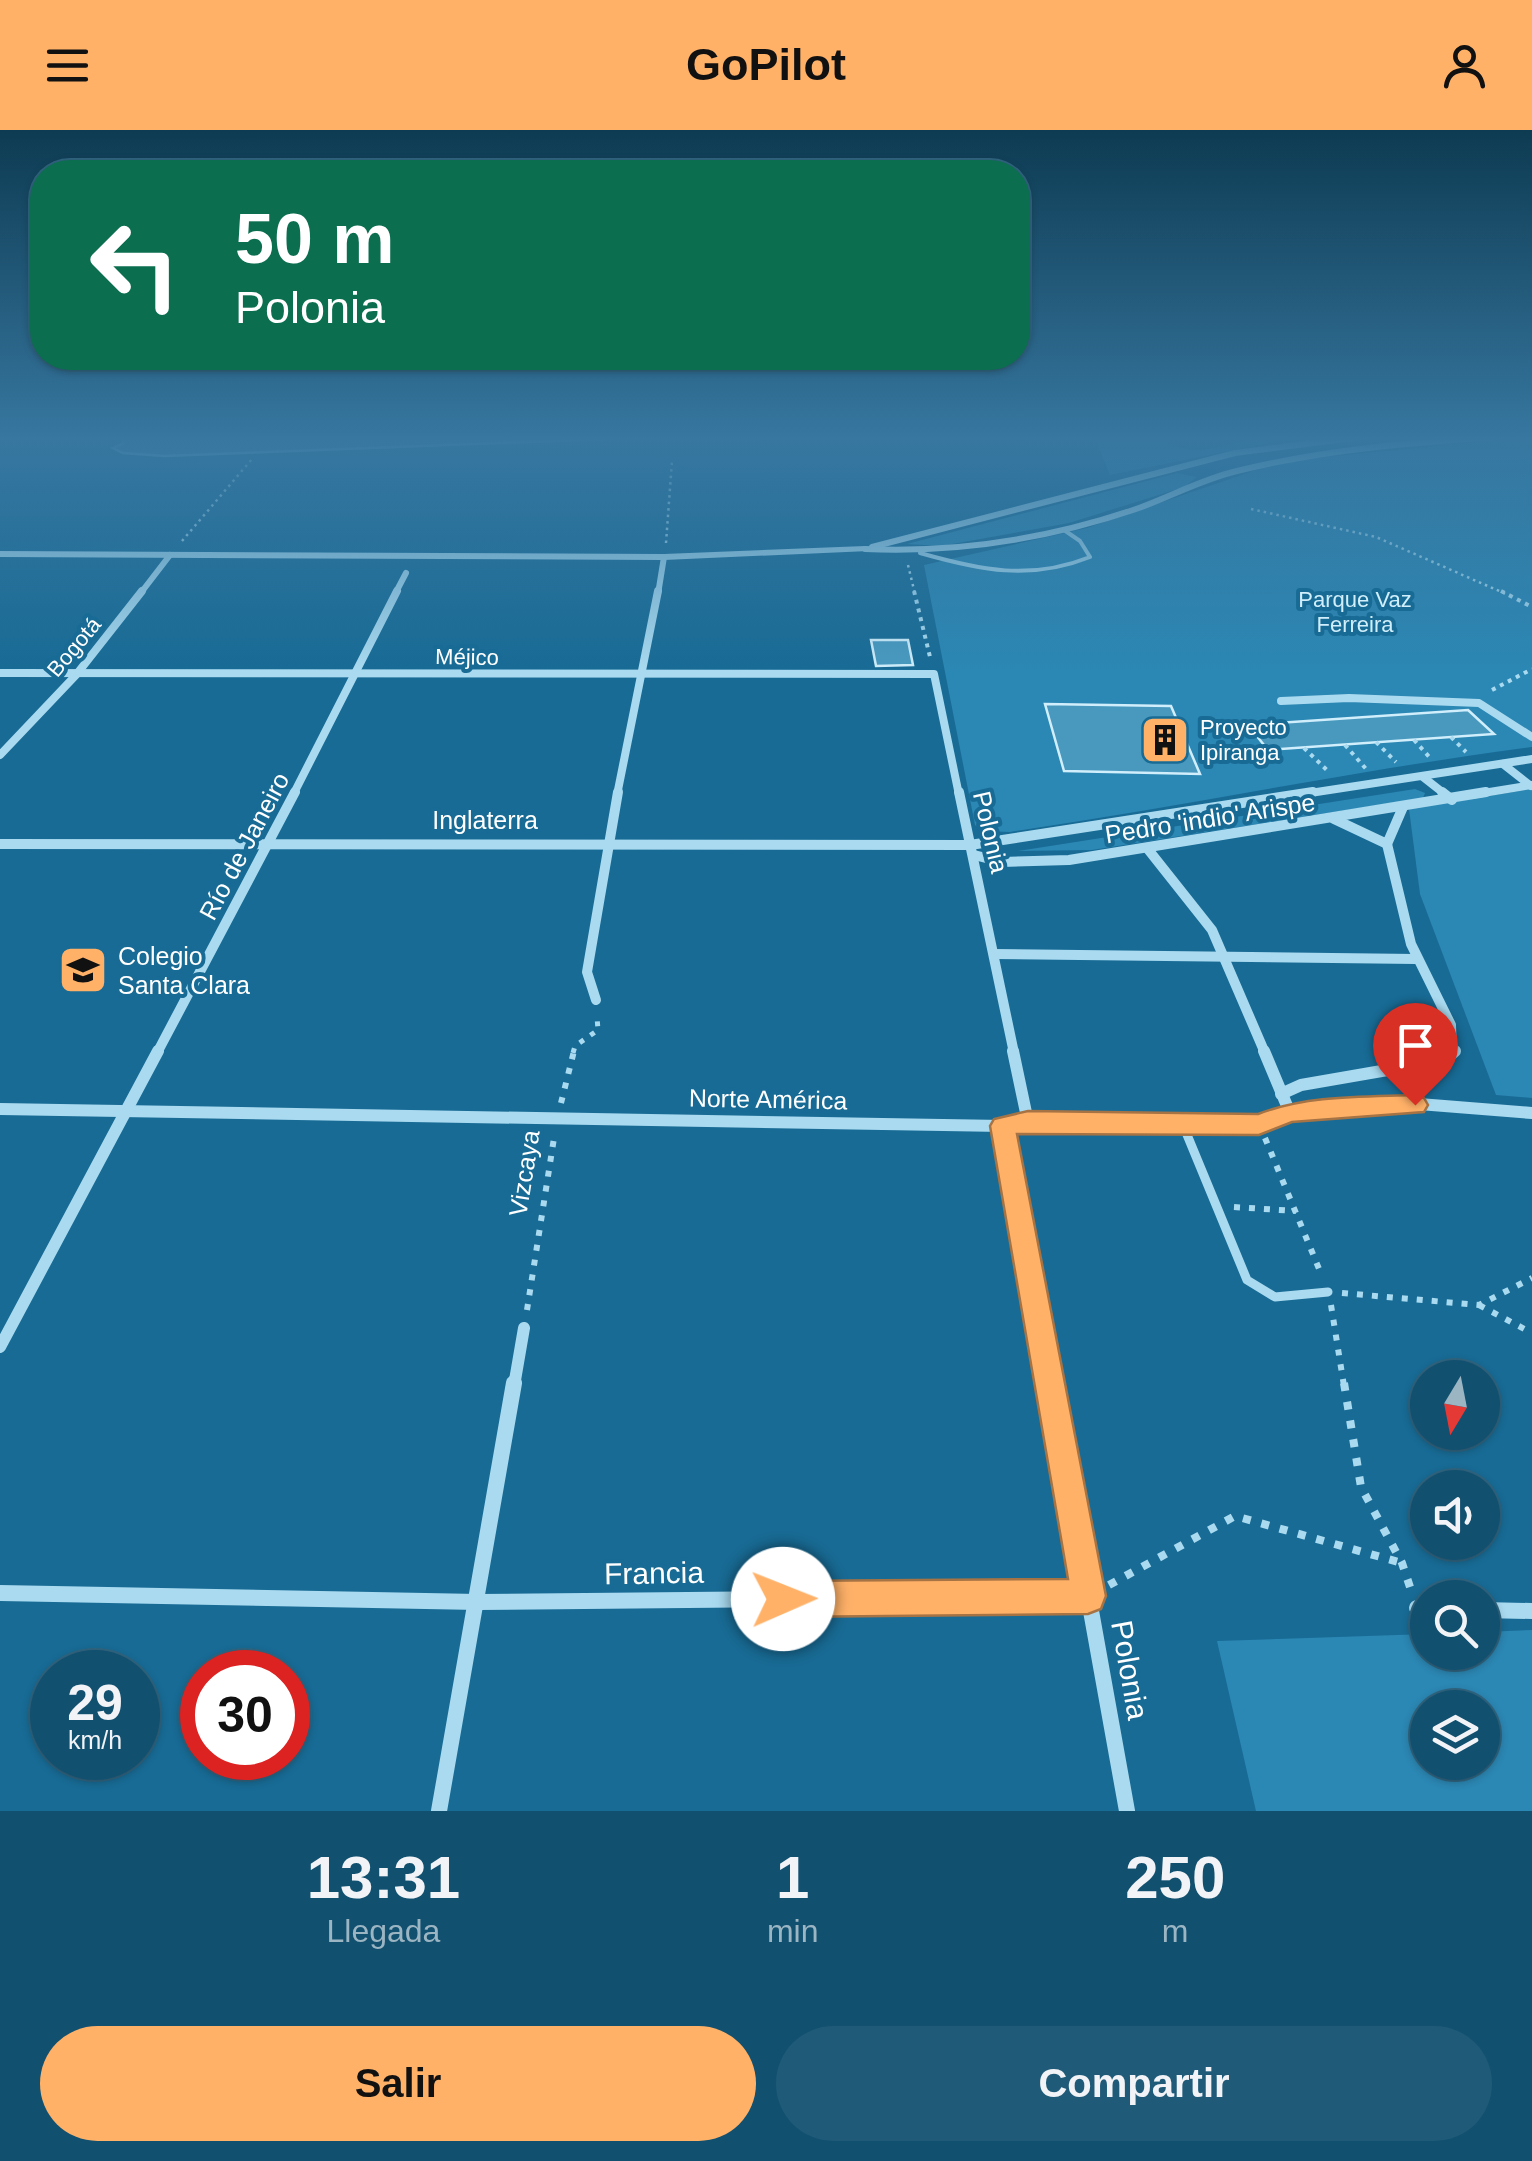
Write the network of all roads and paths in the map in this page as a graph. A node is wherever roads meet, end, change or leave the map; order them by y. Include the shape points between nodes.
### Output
1 (205, 514) edge
2 (668, 514) edge
3 (999, 514) edge
4 (1114, 514) edge
5 (1262, 514) edge
6 (1064, 530) junction
7 (190, 532) dead end
8 (666, 535) dead end
9 (865, 549) junction
10 (905, 552) junction
11 (920, 552) junction
12 (0, 554) edge
13 (170, 555) junction
14 (664, 557) junction
15 (406, 573) dead end
16 (1532, 607) edge
17 (1532, 668) edge
18 (0, 673) edge
19 (356, 674) junction
20 (934, 674) junction
21 (76, 675) junction
22 (644, 677) junction
23 (1282, 701) dead end
24 (1487, 706) junction
25 (1532, 737) edge
26 (1376, 742) dead end
27 (1345, 744) dead end
28 (1304, 748) dead end
29 (0, 755) edge
30 (1532, 759) edge
31 (1503, 764) junction
32 (1417, 778) junction
33 (1380, 783) junction
34 (1532, 786) edge
35 (1346, 788) junction
36 (1452, 800) junction
37 (1403, 807) junction
38 (1333, 818) junction
39 (0, 844) edge
40 (606, 844) junction
41 (1387, 844) junction
42 (268, 845) junction
43 (1147, 848) junction
44 (972, 850) junction
45 (994, 954) junction
46 (1225, 956) junction
47 (1416, 958) junction
48 (596, 1000) joint
49 (1280, 1094) junction
50 (0, 1109) edge
51 (126, 1109) junction
52 (1290, 1113) junction
53 (1532, 1113) edge
54 (558, 1118) junction
55 (1028, 1122) junction
56 (1259, 1124) junction
57 (1183, 1125) junction
58 (1003, 1126) junction
59 (1215, 1206) junction
60 (1296, 1211) junction
61 (1532, 1278) edge
62 (1328, 1292) junction
63 (1479, 1304) junction
64 (524, 1328) joint
65 (1532, 1333) edge
66 (0, 1347) edge
67 (1402, 1563) junction
68 (1410, 1581) edge
69 (0, 1594) edge
70 (1088, 1596) junction
71 (478, 1602) junction
72 (1500, 1610) edge
73 (1532, 1611) edge
74 (439, 1811) edge
75 (1127, 1811) edge

1 - 7 path
2 - 8 path
3 - 9 street
4 - 6 street
5 - 16 path via 1376,537
6 - 11 street
6 - 11 lane via 1090,557 1028,574 992,574
9 - 10 street
9 - 14 street
10 - 11 street
10 - 20 path
12 - 13 street
13 - 14 street
13 - 21 street, Bogotá
14 - 22 street
15 - 19 street, Río de Janeiro
17 - 24 path via 1492,690
18 - 21 street, Méjico
19 - 21 street, Méjico
19 - 22 street, Méjico
19 - 42 street, Río de Janeiro
20 - 22 street, Méjico
20 - 44 street, Polonia
21 - 29 street, Bogotá
22 - 40 street
23 - 24 street
24 - 25 street
26 - 32 path
27 - 33 path
28 - 35 path
30 - 31 street, Pedro 'indio' Arispe
31 - 32 street, Pedro 'indio' Arispe
31 - 34 street, Pedro 'indio' Arispe
32 - 33 street, Pedro 'indio' Arispe
32 - 36 street
33 - 35 street, Pedro 'indio' Arispe
34 - 36 street, Pedro 'indio' Arispe
35 - 44 street, Pedro 'indio' Arispe
36 - 37 street, Pedro 'indio' Arispe
37 - 38 street, Pedro 'indio' Arispe
37 - 41 street
38 - 41 street
38 - 43 street, Pedro 'indio' Arispe
39 - 42 street, Inglaterra
40 - 42 street, Inglaterra
40 - 44 street, Inglaterra
40 - 48 street via 587,972
41 - 47 street
42 - 51 street, Río de Janeiro
43 - 44 street, Pedro 'indio' Arispe via 1038,862 1002,862
43 - 46 street
44 - 45 street, Polonia
45 - 46 street
45 - 55 street, Polonia
46 - 47 street
46 - 49 street
47 - 49 street via 1450,1020 1455,1051 1445,1060
48 - 54 path, Vizcaya via 598,1030 575,1046
49 - 52 street
50 - 51 street, Norte América
51 - 54 street, Norte América
51 - 66 street, Río de Janeiro
52 - 53 street, Norte América via 1383,1104
52 - 56 street, Norte América
54 - 58 street, Norte América
54 - 64 path, Vizcaya
55 - 57 street, Norte América
55 - 58 street, Norte América
56 - 57 street, Norte América
56 - 60 path
57 - 59 lane
58 - 70 street, Polonia
59 - 60 path
59 - 62 lane via 1247,1280 1260,1294 1280,1300
60 - 62 path
61 - 63 path
62 - 63 path
62 - 67 path via 1361,1488
63 - 65 path
64 - 71 street
67 - 68 path
67 - 70 path via 1235,1516
69 - 71 street, Francia
70 - 71 street, Francia
70 - 75 street, Polonia
71 - 74 street
72 - 73 street

